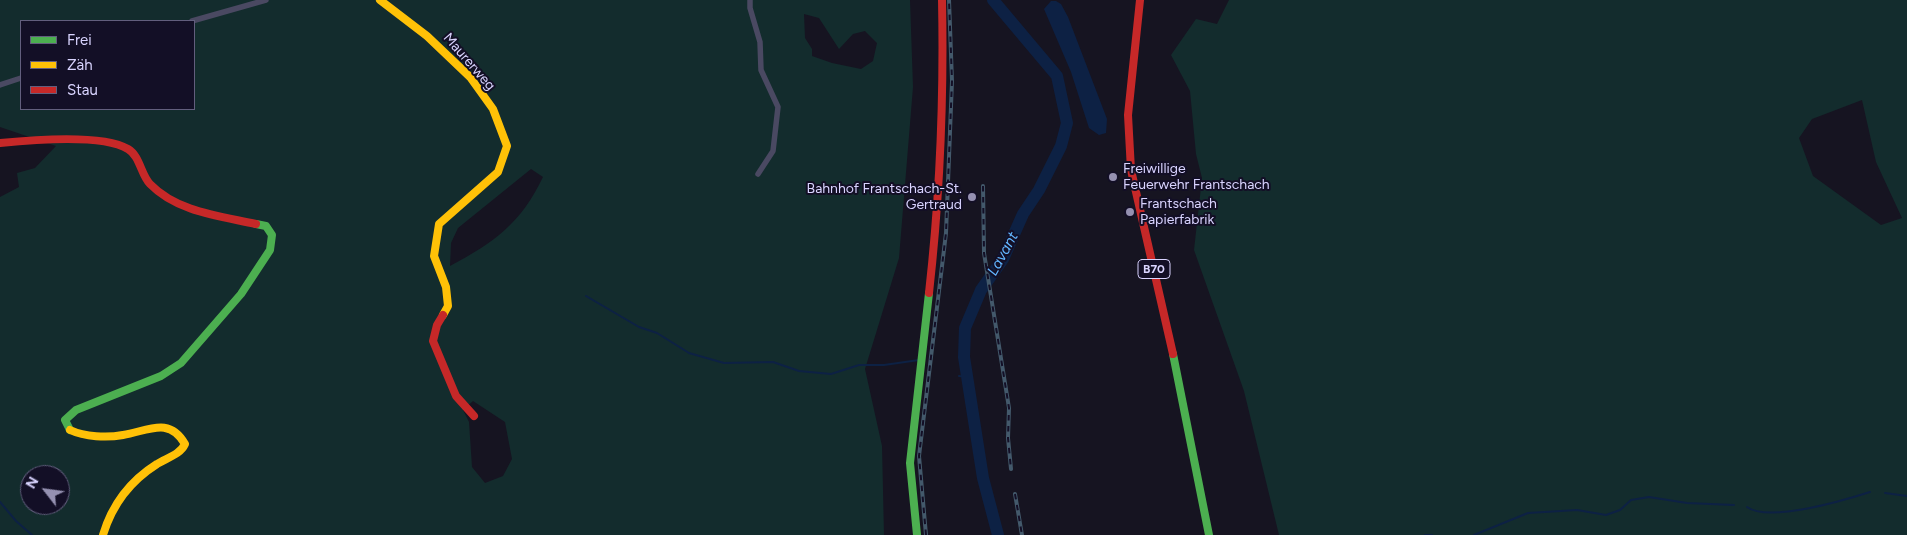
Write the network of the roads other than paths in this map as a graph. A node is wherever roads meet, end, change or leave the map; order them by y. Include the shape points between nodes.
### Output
1 (266, 0) edge
2 (380, 0) edge
3 (750, 0) edge
4 (942, 0) edge
5 (1140, 0) edge
6 (195, 20) edge
7 (20, 78) edge
8 (0, 85) edge
9 (0, 143) edge
10 (758, 174) dead end
11 (474, 416) dead end
12 (103, 535) edge
13 (917, 535) edge
14 (1209, 535) edge

1 - 6 street
2 - 11 street, Maurerweg via 429,36 472,80 494,110 507,146 498,172 439,224 434,256 446,287 448,306 436,325 433,342 456,396
3 - 10 street via 760,42 762,70 778,107 773,151
4 - 13 street via 944,85 937,224 910,463
5 - 14 street, B70 via 1129,107 1131,170 1183,394
7 - 8 street
9 - 12 street via 113,142 130,150 149,184 165,197 188,207 266,226 272,235 270,250 241,294 181,363 161,376 76,410 66,420 67,428 77,434 122,435 165,427 179,432 185,444 182,450 134,480 121,494 110,511

